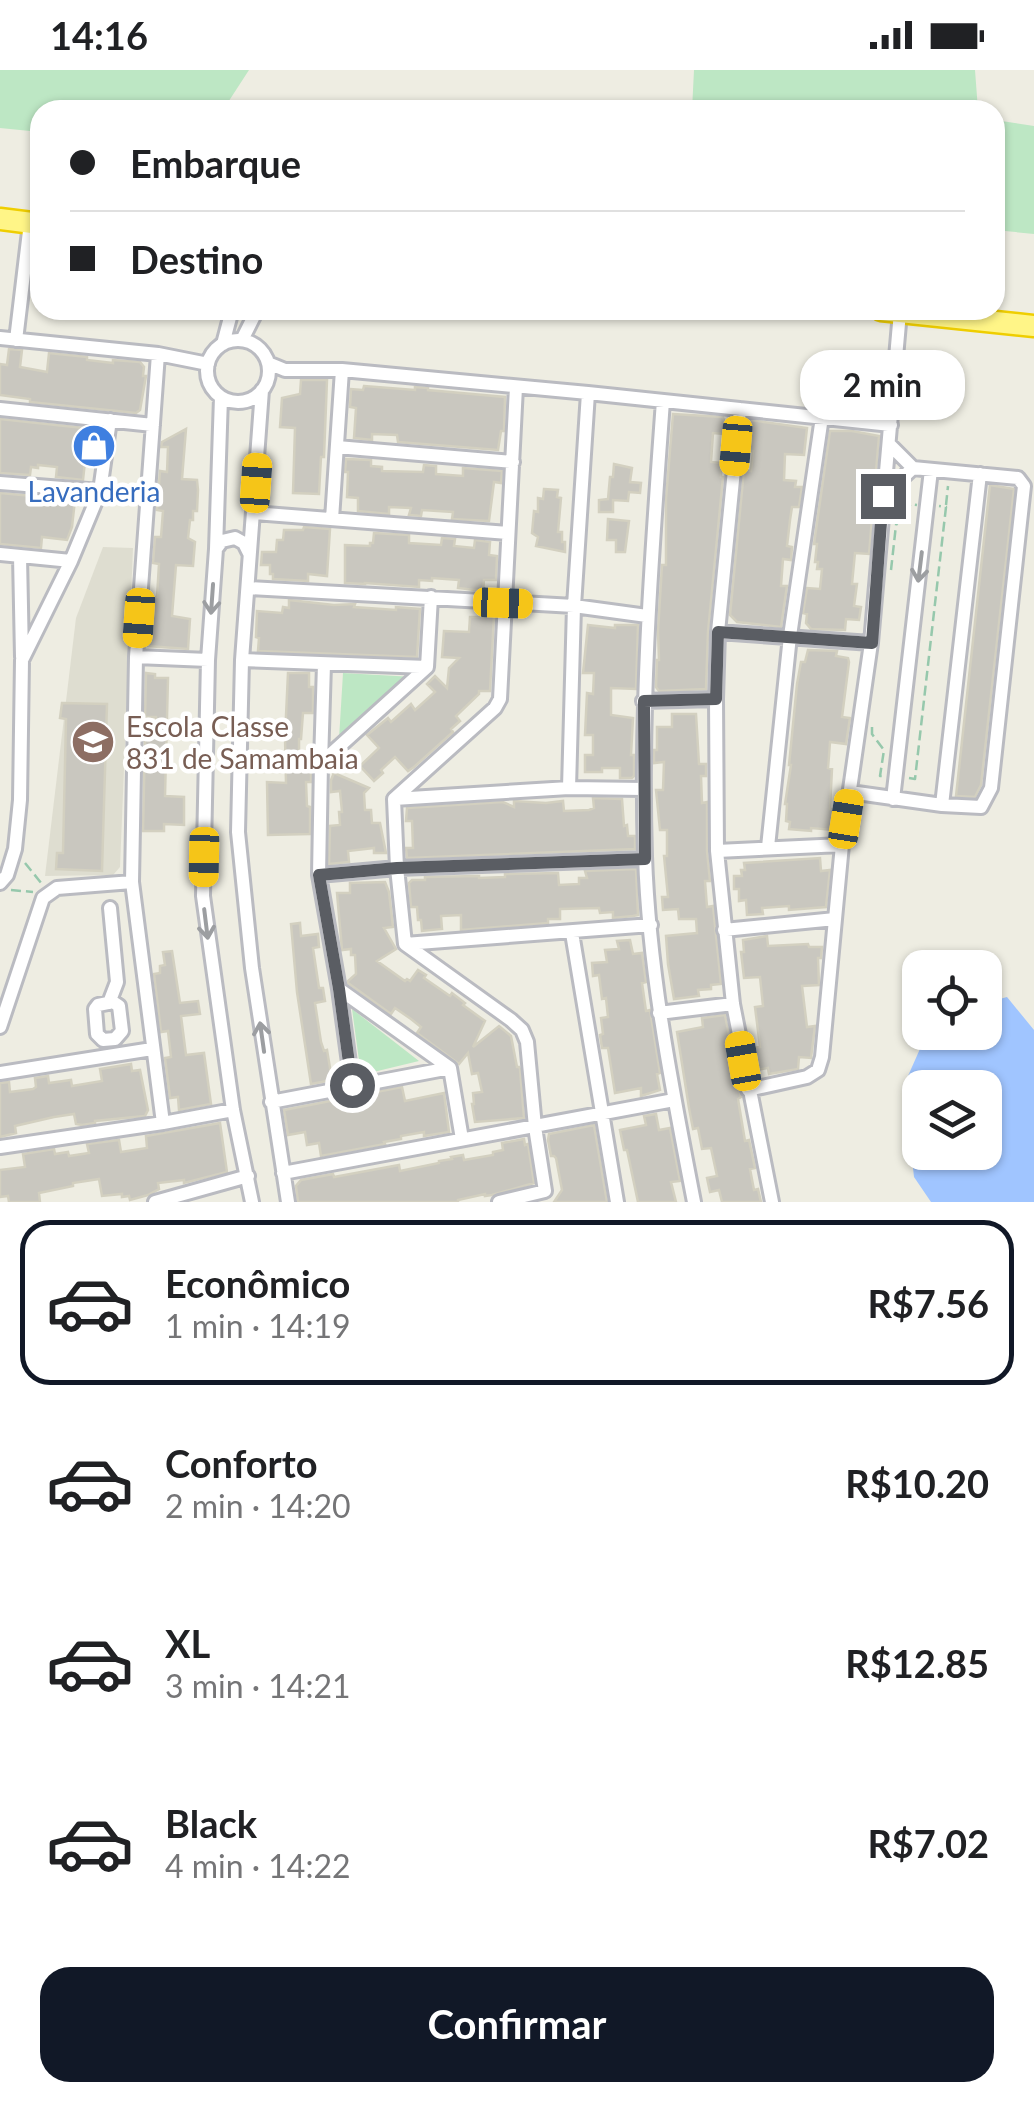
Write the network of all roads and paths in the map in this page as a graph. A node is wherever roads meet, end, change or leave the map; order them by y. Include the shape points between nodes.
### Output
1 (0, 219) edge
2 (30, 222) edge
3 (30, 254) edge
4 (229, 320) edge
5 (252, 320) edge
6 (890, 320) edge
7 (976, 320) edge
8 (1034, 326) edge
9 (0, 338) edge
10 (16, 340) junction
11 (242, 340) junction
12 (223, 344) junction
13 (158, 354) junction
14 (268, 362) junction
15 (208, 364) junction
16 (285, 370) junction
17 (342, 370) junction
18 (265, 384) junction
19 (516, 387) junction
20 (588, 393) junction
21 (221, 397) junction
22 (663, 401) junction
23 (740, 409) junction
24 (0, 410) edge
25 (822, 418) junction
26 (110, 420) junction
27 (153, 425) junction
28 (891, 425) junction
29 (888, 444) junction
30 (337, 447) junction
31 (513, 462) junction
32 (912, 468) junction
33 (932, 470) junction
34 (980, 474) junction
35 (0, 483) edge
36 (948, 486) dead end
37 (100, 491) junction
38 (883, 496) junction
39 (920, 505) dead end
40 (937, 506) dead end
41 (946, 507) junction
42 (254, 514) junction
43 (332, 519) junction
44 (508, 533) junction
45 (216, 549) junction
46 (249, 553) junction
47 (0, 554) edge
48 (20, 556) junction
49 (71, 561) junction
50 (889, 582) dead end
51 (248, 588) junction
52 (431, 597) junction
53 (503, 603) junction
54 (574, 606) junction
55 (647, 616) junction
56 (718, 632) junction
57 (790, 636) junction
58 (872, 643) junction
59 (136, 657) junction
60 (22, 660) junction
61 (208, 660) junction
62 (242, 660) junction
63 (324, 664) junction
64 (427, 667) junction
65 (716, 699) junction
66 (644, 701) junction
67 (874, 715) dead end
68 (321, 763) junction
69 (890, 776) dead end
70 (906, 778) dead end
71 (569, 788) junction
72 (644, 788) junction
73 (850, 792) junction
74 (394, 799) junction
75 (893, 799) junction
76 (942, 805) junction
77 (842, 845) junction
78 (768, 847) junction
79 (15, 849) junction
80 (717, 851) junction
81 (645, 859) junction
82 (397, 868) junction
83 (319, 875) junction
84 (132, 882) junction
85 (0, 886) edge
86 (49, 894) junction
87 (110, 908) dead end
88 (835, 919) junction
89 (651, 925) junction
90 (724, 930) junction
91 (572, 933) junction
92 (405, 944) junction
93 (143, 972) junction
94 (116, 976) junction
95 (339, 989) junction
96 (109, 1003) dead end
97 (733, 1004) junction
98 (659, 1013) junction
99 (0, 1027) edge
100 (152, 1049) junction
101 (450, 1068) junction
102 (0, 1073) edge
103 (352, 1085) junction
104 (748, 1090) junction
105 (674, 1100) junction
106 (271, 1102) junction
107 (234, 1110) junction
108 (602, 1112) junction
109 (163, 1122) junction
110 (535, 1127) junction
111 (462, 1138) junction
112 (0, 1146) edge
113 (283, 1173) junction
114 (248, 1176) junction
115 (541, 1196) edge
116 (170, 1200) edge
117 (155, 1202) edge
118 (252, 1202) edge
119 (288, 1202) edge
120 (499, 1202) edge
121 (618, 1202) edge
122 (694, 1202) edge
123 (772, 1202) edge

1 - 2 highway
3 - 10 street
4 - 12 street
5 - 11 street
6 - 28 street
7 - 8 highway
9 - 10 street
10 - 13 street
11 - 12 street
11 - 14 street
12 - 15 street
13 - 15 street
13 - 27 street
14 - 16 street
14 - 18 street
15 - 21 street via 212,388
16 - 17 street
16 - 18 street
17 - 19 street
17 - 30 street
18 - 21 street via 238,402
18 - 42 street
19 - 20 street
19 - 31 street
20 - 22 street
20 - 54 street
21 - 45 street
22 - 23 street
22 - 55 street
23 - 25 street
23 - 56 street
24 - 26 street
25 - 28 street
25 - 57 street
26 - 27 street
26 - 37 street
27 - 59 street
28 - 29 street
29 - 32 street
29 - 38 street
30 - 31 street
30 - 43 street
31 - 44 street
32 - 33 street
32 - 38 street
33 - 34 street
33 -> 75 street
34 - 76 street
34 - 76 street via 1018,478 1024,486 991,788 981,807
35 - 37 street
36 - 41 path
37 - 49 street
38 - 58 street
39 - 50 path via 911,504 896,525
40 - 41 path
41 - 70 path via 915,779
42 - 43 street
42 - 46 street
43 - 44 street
44 - 53 street
45 - 46 street via 235,538
45 -> 61 street
46 - 51 street
47 - 48 street
48 - 49 street
48 - 60 street
49 - 60 street
51 - 52 street
51 - 62 street
52 - 53 street
52 - 64 street
53 - 54 street
53 - 74 street via 495,708
54 - 55 street
54 - 71 street
55 - 66 street
56 - 57 street
56 - 65 street
57 - 58 street
57 - 78 street
58 - 73 street
59 - 61 street
59 - 84 street
60 - 79 street
61 -> 107 street via 203,896
62 - 63 street
106 -> 62 street via 238,832
63 - 64 street
63 - 68 street
64 - 68 street
65 - 66 street
65 - 80 street
66 - 72 street
67 - 69 path via 872,734 884,750 880,776
68 - 83 street
71 - 72 street
71 - 74 street
72 - 81 street
73 - 75 street
73 - 77 street
74 - 82 street
75 - 76 street
77 - 78 street
77 - 88 street
78 - 80 street
79 - 85 street
79 - 86 path
80 - 90 street
81 - 82 street
81 - 89 street
82 - 83 street
82 - 92 street
83 - 95 street
84 - 86 street
84 - 93 street
85 - 86 path
86 - 99 street
87 - 94 street
88 - 90 street
88 - 104 street via 818,1070
89 - 91 street
89 - 98 street
90 - 97 street
91 - 92 street
91 - 108 street
92 - 110 street via 522,1030
93 - 94 street
93 - 100 street
94 - 96 street
95 - 101 street
95 - 103 street
97 - 98 street
97 - 104 street
98 - 105 street
100 - 102 street
100 - 109 street
101 - 103 street
101 - 111 street
103 - 106 street
104 - 123 street
105 - 108 street
105 - 122 street
106 - 113 street
107 - 109 street
107 - 114 street
108 - 110 street
108 - 121 street
109 - 112 street
110 - 111 street
110 - 115 street
111 - 113 street
113 - 119 street
114 - 116 street
114 - 118 street
115 - 120 street
116 - 117 street

